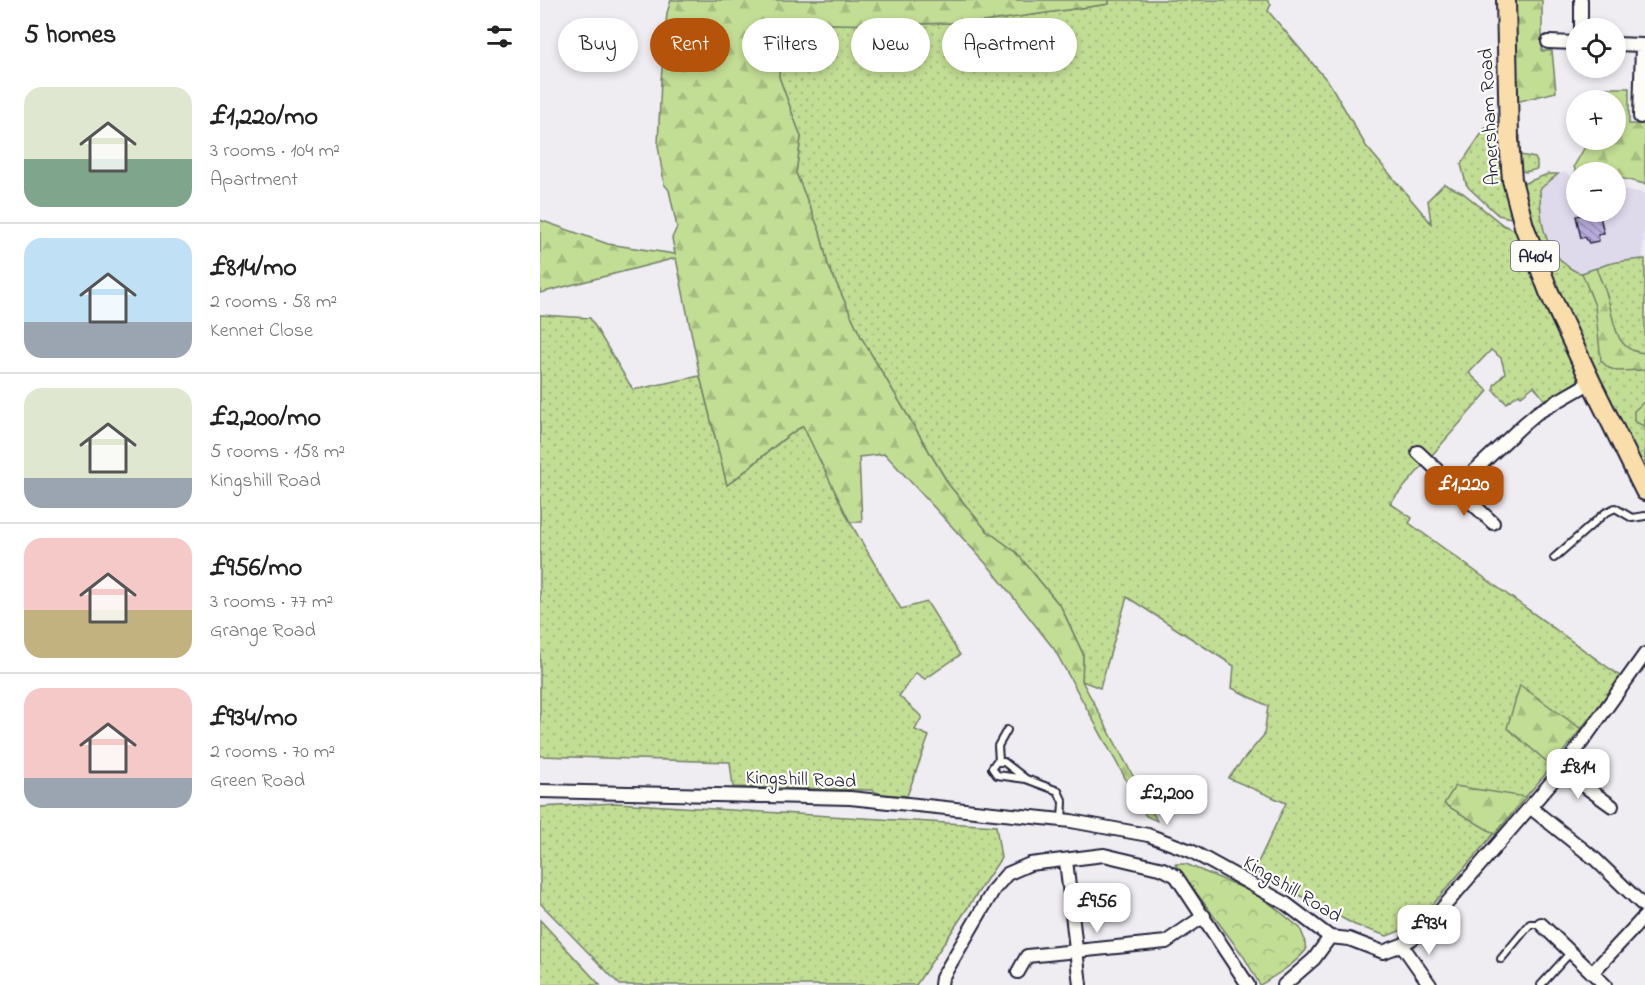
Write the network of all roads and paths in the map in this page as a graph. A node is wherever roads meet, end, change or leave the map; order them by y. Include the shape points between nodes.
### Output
1 (1506, 0) edge
2 (1581, 0) edge
3 (1581, 18) edge
4 (1548, 42) dead end
5 (1566, 43) edge
6 (1626, 44) edge
7 (1640, 117) dead end
8 (1591, 382) junction
9 (1418, 452) dead end
10 (1456, 488) junction
11 (1645, 491) edge
12 (1645, 516) edge
13 (1493, 523) dead end
14 (1554, 558) dead end
15 (1645, 654) edge
16 (1007, 730) dead end
17 (999, 761) junction
18 (1562, 770) junction
19 (1026, 779) junction
20 (540, 791) edge
21 (1612, 806) dead end
22 (1531, 807) junction
23 (1062, 820) junction
24 (1066, 860) junction
25 (1645, 907) edge
26 (1204, 916) junction
27 (1645, 916) edge
28 (1541, 924) joint
29 (1329, 937) junction
30 (1402, 945) junction
31 (1077, 951) junction
32 (1570, 952) junction
33 (1501, 958) dead end
34 (1018, 972) dead end
35 (1592, 973) junction
36 (941, 985) edge
37 (1080, 985) edge
38 (1248, 985) edge
39 (1284, 985) edge
40 (1430, 985) edge
41 (1541, 985) edge
42 (1605, 985) edge

1 - 8 main road, Amersham Road / A404 via 1512,180 1540,270
2 - 3 street
4 - 5 street
6 - 7 street via 1642,45
8 - 10 street via 1537,413
8 - 11 main road, Amersham Road / A404
9 - 10 street
10 - 13 street
12 - 14 lane via 1632,518 1615,508
15 - 18 street, Kingshill Road
16 - 17 lane via 998,746
17 - 19 lane
17 - 19 lane via 992,768 997,775
18 - 21 street
18 - 22 street, Kingshill Road
19 - 23 lane via 1058,791 1063,801
20 - 23 street, Kingshill Road via 849,798
22 - 25 street via 1595,859
22 - 30 street, Kingshill Road via 1421,933
23 - 29 street, Kingshill Road via 1148,835 1191,851 1285,903
24 - 26 street via 1104,855 1164,869 1176,876
24 - 31 street
24 - 36 street via 1030,864 1007,874 994,889
26 - 31 street via 1166,942
26 - 38 street
27 - 35 street
28 - 32 street
28 - 33 lane via 1530,924
29 - 30 street, Kingshill Road via 1349,939 1383,952
29 - 39 street via 1314,959
30 - 40 street
31 - 34 street via 1027,956
31 - 37 street
32 - 35 street
32 - 41 lane
35 - 42 street

